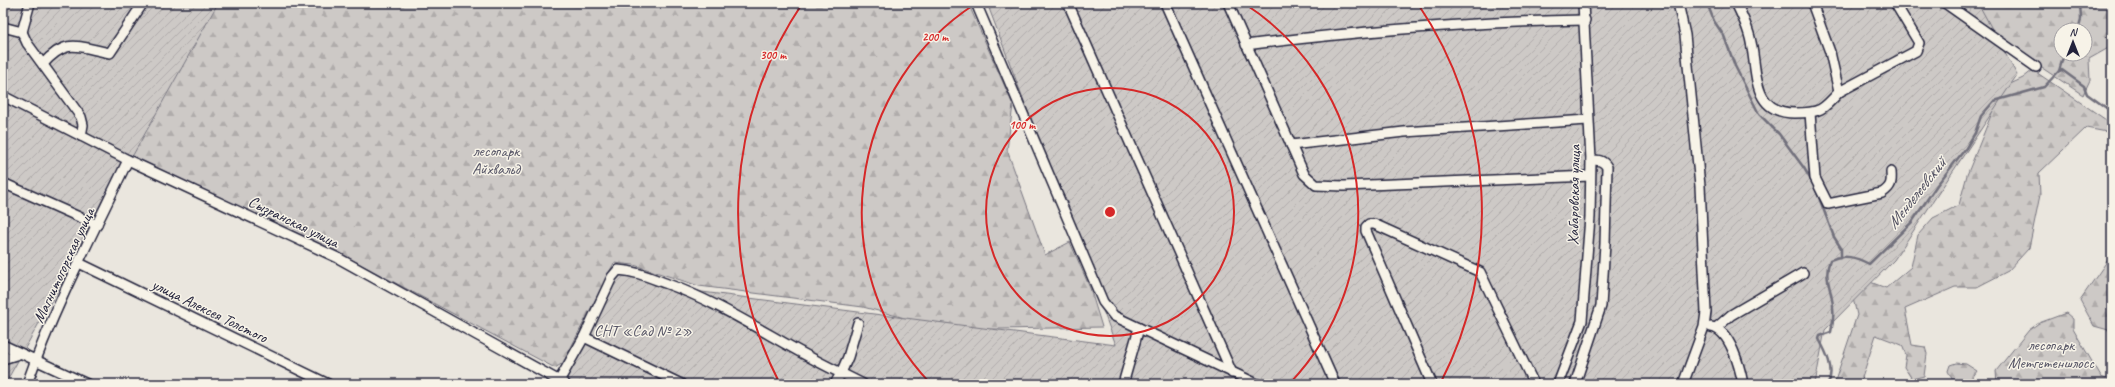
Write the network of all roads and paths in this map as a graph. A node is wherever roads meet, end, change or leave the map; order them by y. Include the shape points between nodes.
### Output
1 (30, 3) edge
2 (143, 3) edge
3 (976, 3) edge
4 (1068, 3) edge
5 (1165, 3) edge
6 (1228, 3) edge
7 (1583, 3) edge
8 (1678, 3) edge
9 (1736, 3) edge
10 (1812, 3) edge
11 (1895, 3) edge
12 (1945, 3) edge
13 (1585, 20) junction
14 (3, 27) edge
15 (22, 32) junction
16 (1246, 45) junction
17 (43, 64) junction
18 (2036, 66) dead end
19 (1839, 92) junction
20 (3, 96) edge
21 (1810, 113) junction
22 (1588, 120) junction
23 (81, 136) junction
24 (1292, 145) junction
25 (128, 160) junction
26 (1591, 160) junction
27 (1891, 172) dead end
28 (1590, 176) junction
29 (3, 183) edge
30 (97, 225) junction
31 (79, 263) junction
32 (1803, 272) dead end
33 (858, 323) dead end
34 (1704, 327) junction
35 (1139, 328) junction
36 (1716, 328) junction
37 (584, 337) junction
38 (3, 345) edge
39 (19, 354) junction
40 (3, 359) edge
41 (35, 361) junction
42 (1232, 372) junction
43 (841, 373) junction
44 (562, 382) edge
45 (27, 384) edge
46 (87, 384) edge
47 (328, 384) edge
48 (681, 384) edge
49 (835, 384) edge
50 (863, 384) edge
51 (1123, 384) edge
52 (1257, 384) edge
53 (1335, 384) edge
54 (1432, 384) edge
55 (1534, 384) edge
56 (1558, 384) edge
57 (1575, 384) edge
58 (1683, 384) edge
59 (1743, 384) edge

1 - 15 street
2 - 17 street via 110,53 71,45 54,51
3 - 35 street via 1103,302 1114,316
4 - 42 street
5 - 53 street
6 - 16 street
7 - 13 street, Хабаровская улица
8 - 34 street via 1685,35 1700,186 1706,312
9 - 21 street via 1749,35 1755,73 1764,99 1772,109 1781,113
10 - 19 street via 1830,52
11 - 19 street via 1919,47 1916,51
12 - 18 street
13 - 16 street via 1414,27
13 - 22 street, Хабаровская улица
14 - 15 street
15 - 17 street
16 - 24 street
17 - 23 street via 81,117
19 - 21 street via 1825,108
20 - 23 street, Сызранская улица
21 - 27 street via 1814,178 1828,204 1882,193 1889,189 1892,183
22 - 24 street via 1404,132
22 - 26 street, Хабаровская улица
23 - 25 street, Сызранская улица
24 - 28 street via 1304,174 1316,185 1352,186
25 - 30 street, Магнитогорская улица
25 - 44 street, Сызранская улица via 338,258
26 - 28 street, Хабаровская улица
26 - 57 street via 1598,160 1607,167 1604,284 1601,306
28 - 56 street, Хабаровская улица via 1590,217 1582,321
29 - 30 street
30 - 31 street, Магнитогорская улица
31 - 41 street, Магнитогорская улица
31 - 47 street, улица Алексея Толстого
32 - 36 street via 1731,314
33 - 43 street
34 - 36 street
34 - 58 street
35 - 42 street
35 - 51 street
36 - 59 street via 1725,335 1735,356
37 - 43 street via 612,277 618,270 634,271 707,300 811,359
37 - 44 street
37 - 48 street
38 - 39 street
39 - 40 street
39 - 41 street
41 - 45 street, Магнитогорская улица
41 - 46 street
42 - 52 street
43 - 49 street
43 - 50 street
54 - 55 street via 1366,231 1369,224 1381,227 1480,272

